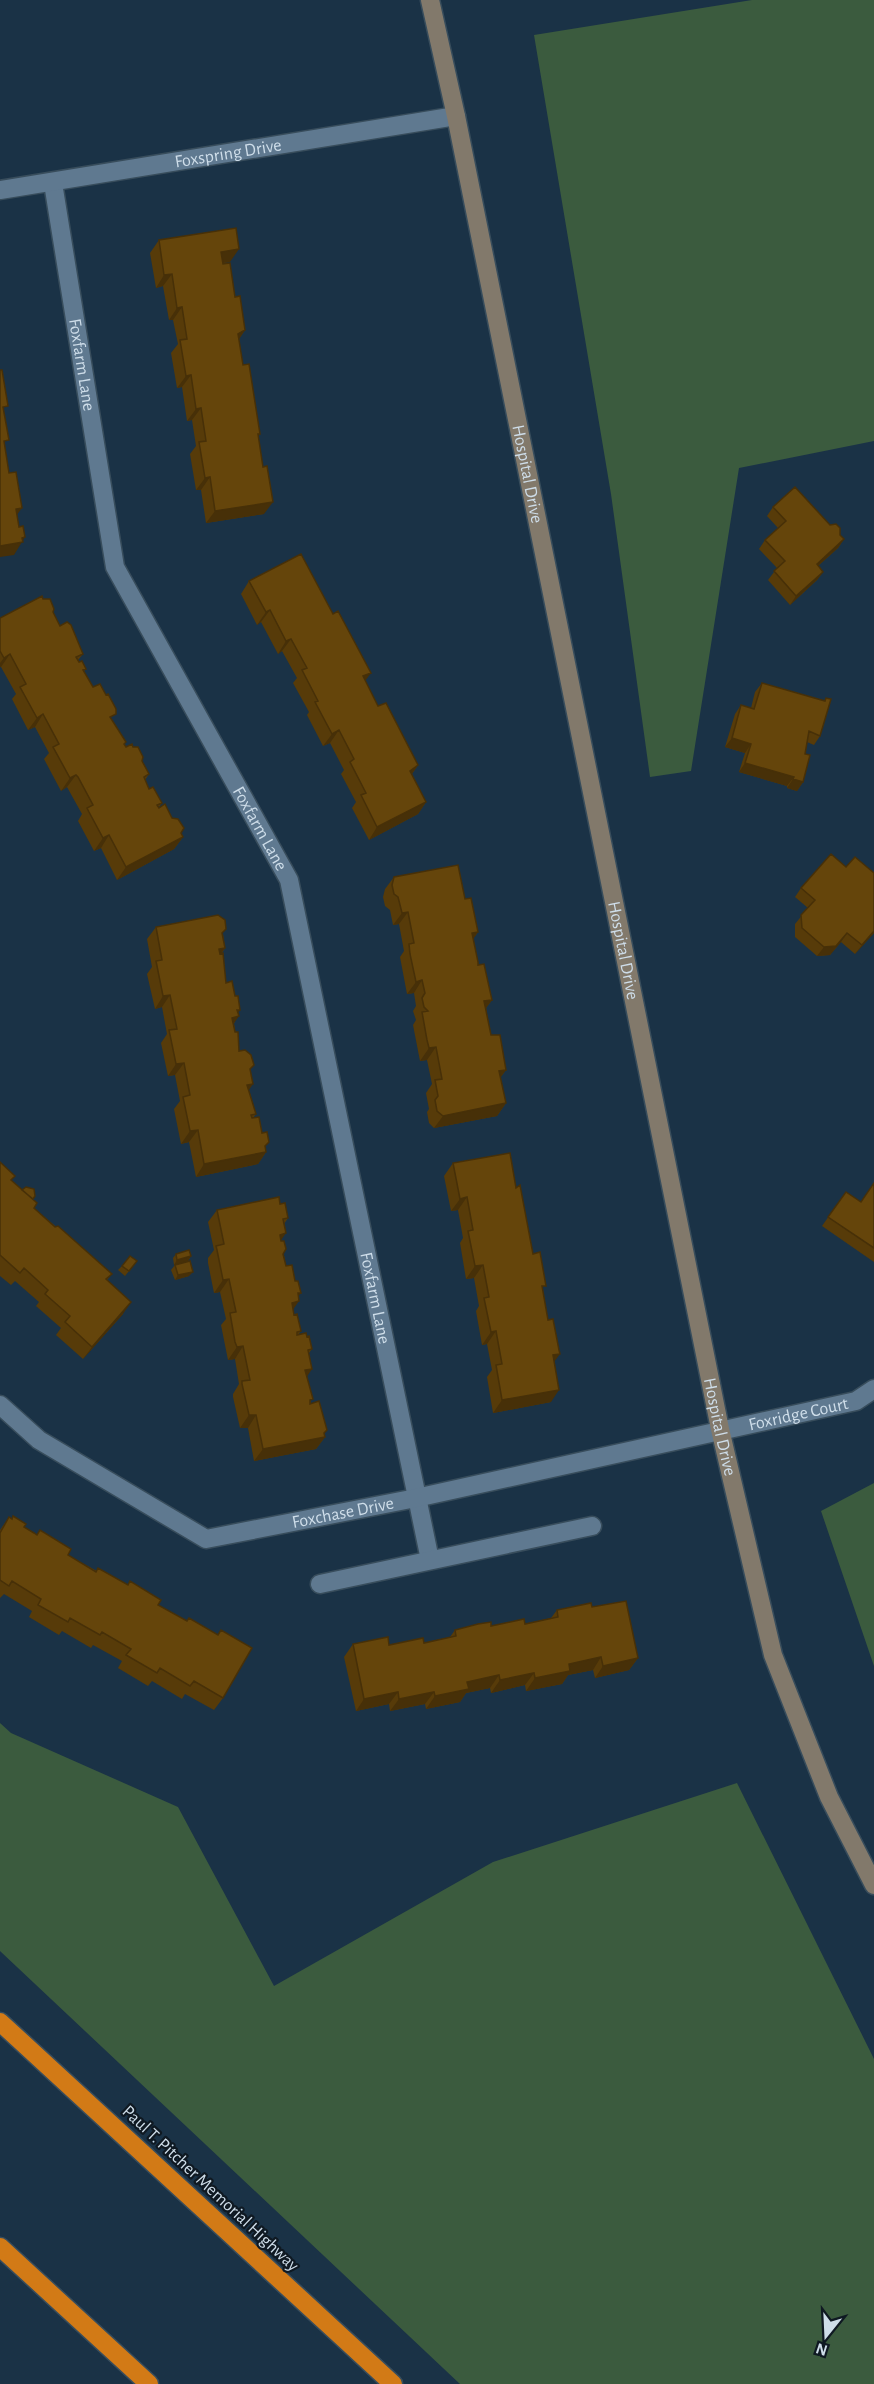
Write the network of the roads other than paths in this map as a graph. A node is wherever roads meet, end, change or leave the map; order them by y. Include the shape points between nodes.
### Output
1 (430, 0) edge
2 (456, 116) junction
3 (53, 183) junction
4 (0, 190) edge
5 (874, 1389) edge
6 (0, 1405) edge
7 (720, 1429) junction
8 (416, 1498) junction
9 (592, 1526) dead end
10 (430, 1560) junction
11 (320, 1584) dead end
12 (874, 1885) edge
13 (0, 2022) edge
14 (0, 2247) edge
15 (149, 2384) edge
16 (393, 2384) edge

1 - 2 street, Hospital Drive
2 - 3 street, Foxspring Drive
2 - 7 street, Hospital Drive
3 - 4 street, Foxspring Drive
3 - 8 street, Foxfarm Lane via 115,567 289,880
5 - 7 street, Foxridge Court via 856,1401
6 - 8 street, Foxchase Drive via 39,1440 206,1539
7 - 8 street, Foxchase Drive
7 - 12 street, Hospital Drive via 773,1655 829,1797
8 - 10 street, Foxfarm Lane
9 - 10 street
10 - 11 street
13 - 16 highway, Paul T. Pitcher Memorial Highway
14 - 15 highway

